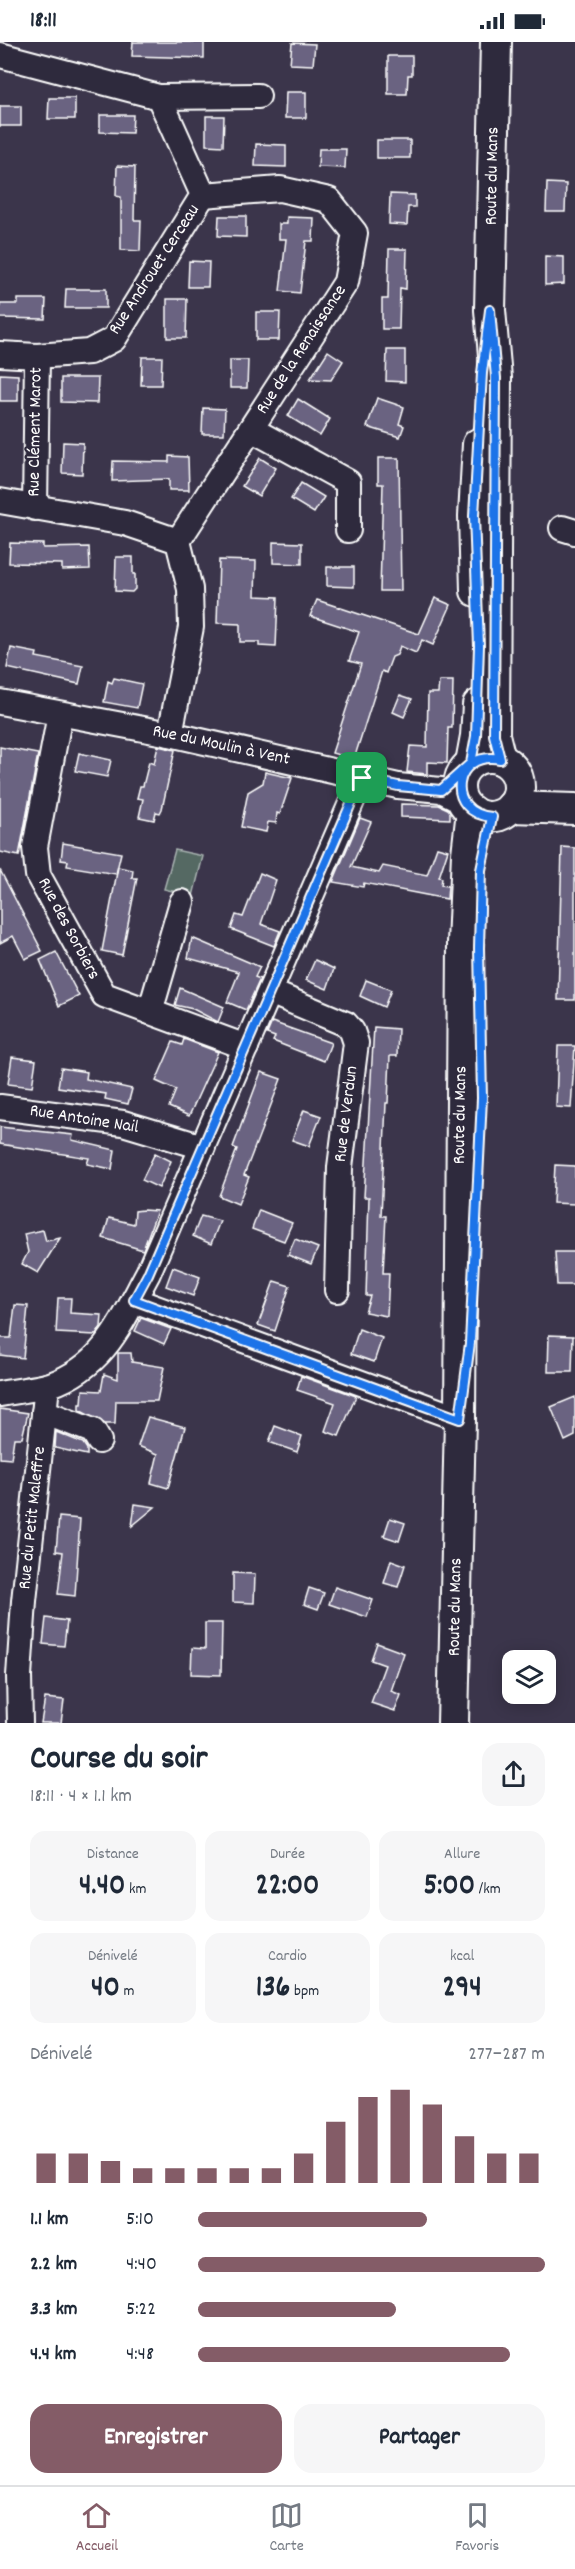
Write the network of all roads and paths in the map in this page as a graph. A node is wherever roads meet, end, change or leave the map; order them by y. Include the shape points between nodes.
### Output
1 (496, 42) edge
2 (0, 55) edge
3 (258, 96) dead end
4 (159, 97) junction
5 (203, 195) junction
6 (490, 310) junction
7 (0, 354) edge
8 (37, 356) junction
9 (251, 429) junction
10 (0, 501) edge
11 (35, 508) junction
12 (348, 530) dead end
13 (178, 541) junction
14 (0, 702) edge
15 (60, 714) junction
16 (170, 734) junction
17 (362, 778) junction
18 (479, 793) junction
19 (572, 808) edge
20 (182, 902) dead end
21 (270, 992) junction
22 (150, 1012) junction
23 (246, 1047) junction
24 (0, 1107) edge
25 (202, 1147) junction
26 (337, 1290) dead end
27 (134, 1300) junction
28 (0, 1374) edge
29 (40, 1386) junction
30 (0, 1394) edge
31 (44, 1412) junction
32 (460, 1419) junction
33 (99, 1441) dead end
34 (20, 1723) edge
35 (453, 1723) edge

1 - 6 main road, Route du Mans
2 - 4 street
3 - 4 street
4 - 5 street, Rue Androuet Cerceau
5 - 8 street, Rue Androuet Cerceau via 114,339 89,352
5 - 9 street, Rue de la Renaissance via 280,189 329,200 355,233 346,282
6 - 18 main road, Route du Mans via 482,373 474,516
6 - 18 main road, Route du Mans via 496,389 494,735 500,759 515,771
7 - 8 street, Rue Androuet Cerceau
8 - 11 street, Rue Clément Marot
9 - 12 street via 348,482
9 - 13 street, Rue de la Renaissance
10 - 11 street
11 - 13 street via 125,523
13 - 16 street via 190,589 191,627
14 - 15 street, Rue du Moulin à Vent
15 - 16 street, Rue du Moulin à Vent
15 - 22 street, Rue des Sorbiers via 34,847 38,876 104,995
16 - 17 street, Rue du Moulin à Vent
17 - 18 street, Rue du Moulin à Vent via 398,786
17 - 21 street
18 - 19 main road
18 - 32 main road, Route du Mans via 482,1098 470,1343
20 - 22 street
21 - 23 street
21 - 26 street, Rue de Verdun via 346,1024 356,1043 340,1167
22 - 23 street, Rue des Sorbiers
23 - 25 street
24 - 25 street, Rue Antoine Nail via 123,1123
25 - 27 street
27 - 29 street via 107,1348 76,1374
27 - 32 street
28 - 29 street
29 - 30 street
29 - 31 street, Rue du Petit Maleffre
31 - 33 street via 93,1431
31 - 34 street, Rue du Petit Maleffre via 24,1601
32 - 35 main road, Route du Mans

